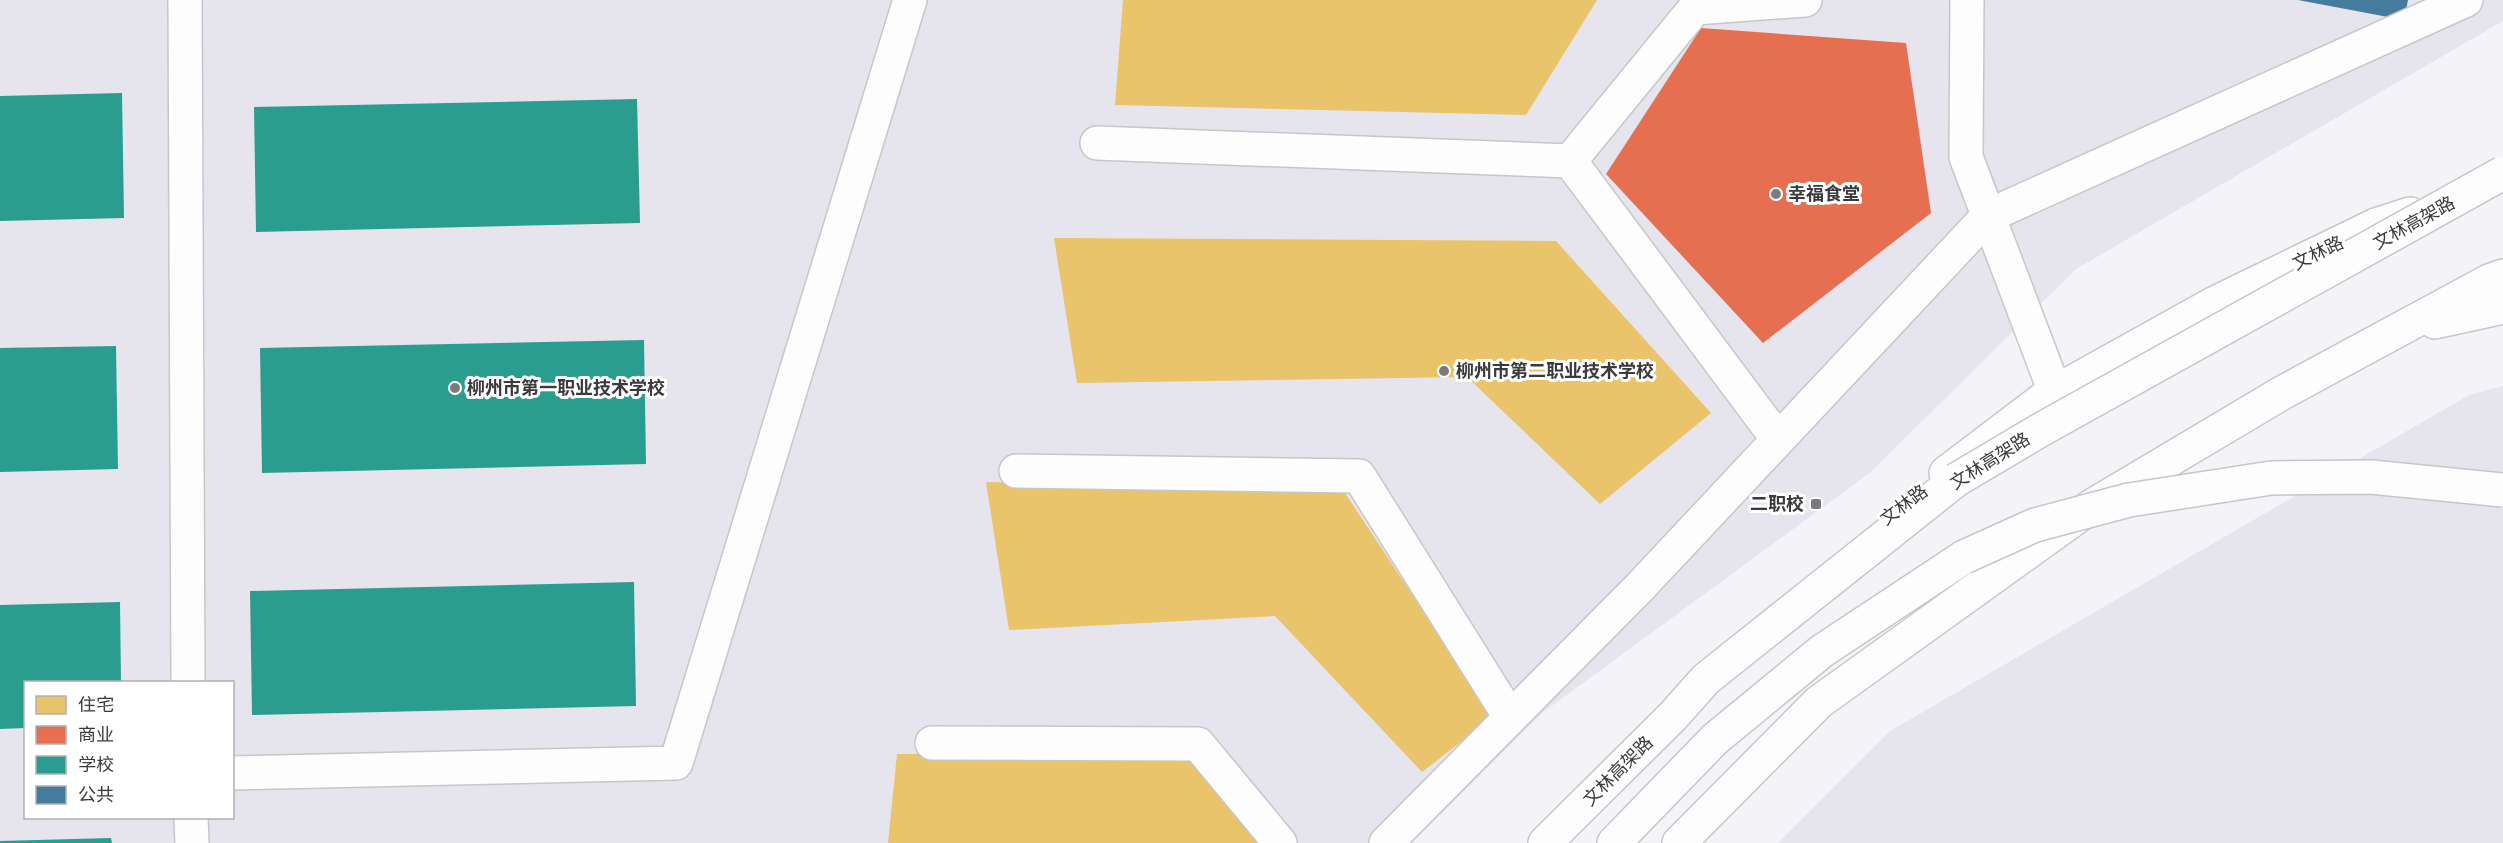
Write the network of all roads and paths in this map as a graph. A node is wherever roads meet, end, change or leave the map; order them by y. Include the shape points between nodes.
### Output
1 (185, 0) edge
2 (910, 0) edge
3 (1805, 0) edge
4 (1967, 0) edge
5 (2466, 0) edge
6 (1097, 143) dead end
7 (1570, 161) junction
8 (2503, 173) edge
9 (2503, 183) edge
10 (1988, 216) junction
11 (2503, 276) edge
12 (2503, 307) edge
13 (2392, 332) junction
14 (2055, 392) junction
15 (1777, 438) junction
16 (1016, 471) dead end
17 (2503, 490) edge
18 (188, 681) edge
19 (1510, 717) junction
20 (932, 743) dead end
21 (234, 773) edge
22 (191, 819) edge
23 (192, 843) edge
24 (1280, 843) edge
25 (1386, 843) edge
26 (1530, 843) edge
27 (1545, 843) edge
28 (1614, 843) edge
29 (1679, 843) edge

1 - 18 main road
2 - 21 main road via 676,763
3 - 7 main road via 1695,8
4 - 10 main road via 1966,157
5 - 10 main road
6 - 7 main road
7 - 15 main road
8 - 27 main road, 文林高架路, bridge via 1956,480 1706,679
9 - 14 main road, 文林路 via 2376,225 2215,303
10 - 14 main road
10 - 15 main road
11 - 13 main road
12 - 13 main road
13 - 29 main road via 2092,506 1819,702
14 - 26 main road, 文林路 via 1793,589 1671,701
15 - 19 main road via 1639,588
16 - 19 main road via 1359,476
17 - 28 main road, bridge via 2371,477 2271,478 2129,500 2035,525 1964,557 1822,651 1715,739
19 - 25 main road
20 - 24 main road via 1198,744
22 - 23 main road

